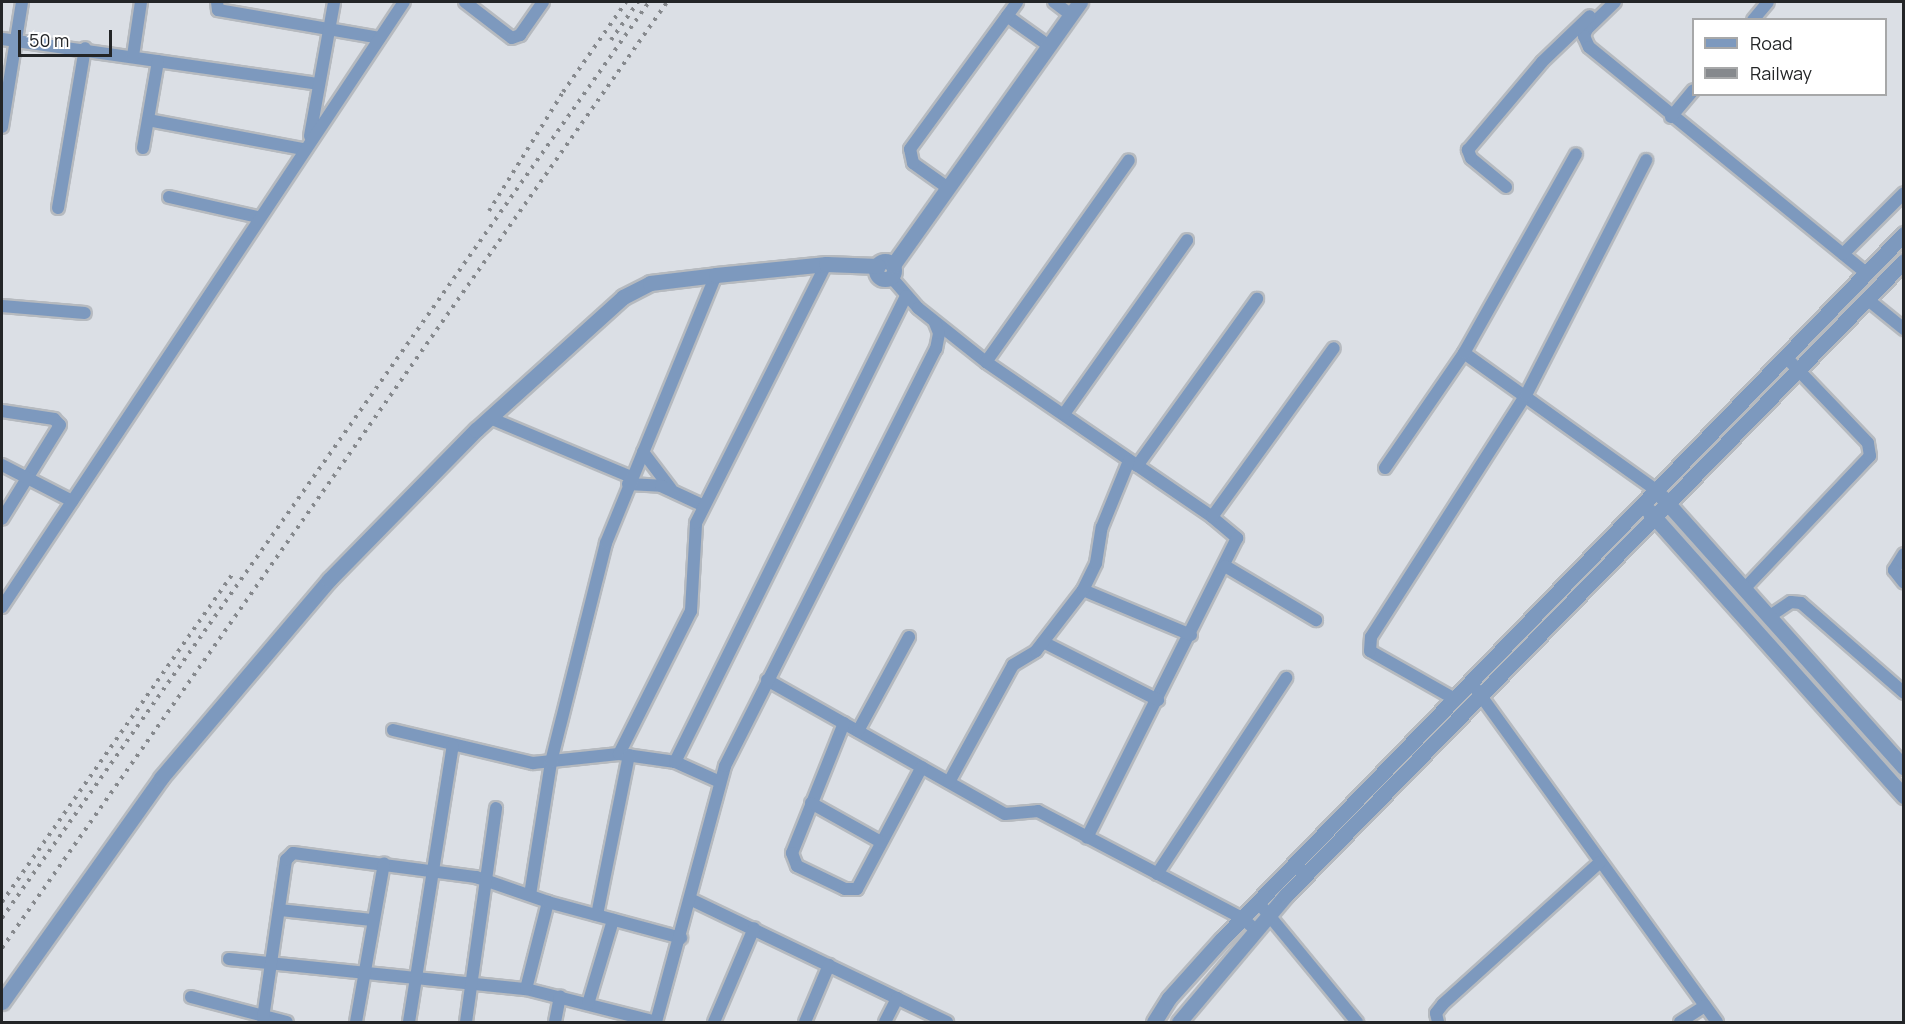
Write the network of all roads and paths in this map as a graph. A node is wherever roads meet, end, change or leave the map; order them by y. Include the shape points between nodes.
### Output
1 (22, 2) edge
2 (141, 2) edge
3 (217, 2) edge
4 (334, 2) edge
5 (404, 2) edge
6 (467, 2) edge
7 (543, 2) edge
8 (1017, 2) edge
9 (1054, 2) edge
10 (1080, 2) edge
11 (1605, 2) edge
12 (1615, 2) edge
13 (1768, 2) edge
14 (1071, 15) junction
15 (1007, 16) junction
16 (1755, 18) edge
17 (329, 28) junction
18 (380, 38) junction
19 (2, 39) edge
20 (15, 41) junction
21 (1049, 46) junction
22 (85, 48) junction
23 (133, 56) junction
24 (158, 61) junction
25 (319, 84) junction
26 (1692, 92) edge
27 (1671, 117) junction
28 (148, 120) junction
29 (2, 127) edge
30 (306, 145) junction
31 (143, 148) dead end
32 (1576, 154) dead end
33 (1129, 160) dead end
34 (1646, 160) dead end
35 (1506, 187) dead end
36 (948, 188) junction
37 (1904, 193) edge
38 (169, 197) dead end
39 (58, 208) dead end
40 (258, 217) junction
41 (1904, 234) edge
42 (1186, 240) dead end
43 (1843, 255) junction
44 (1904, 261) edge
45 (826, 264) junction
46 (887, 269) junction
47 (1866, 273) junction
48 (716, 275) junction
49 (906, 296) junction
50 (1257, 298) dead end
51 (1867, 299) junction
52 (2, 306) edge
53 (85, 313) dead end
54 (935, 322) junction
55 (1904, 329) edge
56 (1334, 348) dead end
57 (1464, 353) junction
58 (1785, 356) junction
59 (986, 362) junction
60 (1798, 370) junction
61 (1526, 395) junction
62 (2, 411) edge
63 (1064, 414) junction
64 (490, 418) junction
65 (643, 452) junction
66 (1133, 463) junction
67 (2, 465) edge
68 (1385, 468) dead end
69 (28, 479) junction
70 (630, 480) junction
71 (671, 489) junction
72 (1656, 490) junction
73 (72, 501) junction
74 (1641, 503) junction
75 (1668, 503) junction
76 (704, 506) junction
77 (1212, 516) junction
78 (1654, 517) junction
79 (2, 519) edge
80 (1904, 554) edge
81 (1225, 566) junction
82 (1904, 583) edge
83 (1745, 588) junction
84 (1083, 590) junction
85 (2, 607) edge
86 (1770, 616) junction
87 (1316, 620) dead end
88 (1191, 635) junction
89 (909, 637) dead end
90 (1043, 642) junction
91 (1810, 664) junction
92 (1798, 675) junction
93 (1286, 678) dead end
94 (767, 680) junction
95 (1470, 681) junction
96 (1904, 693) edge
97 (1480, 696) junction
98 (1453, 698) junction
99 (1158, 700) junction
100 (844, 723) junction
101 (393, 730) dead end
102 (858, 731) junction
103 (453, 745) junction
104 (624, 754) junction
105 (551, 762) junction
106 (675, 762) junction
107 (922, 767) junction
108 (1903, 767) edge
109 (720, 782) junction
110 (949, 782) junction
111 (1904, 796) edge
112 (811, 803) junction
113 (496, 808) dead end
114 (1087, 838) junction
115 (881, 842) junction
116 (1600, 862) junction
117 (384, 863) junction
118 (433, 870) junction
119 (1157, 874) junction
120 (485, 879) junction
121 (530, 894) junction
122 (692, 900) junction
123 (548, 902) junction
124 (1258, 902) junction
125 (280, 910) junction
126 (597, 915) junction
127 (1269, 915) junction
128 (1242, 918) junction
129 (372, 920) junction
130 (614, 920) junction
131 (754, 927) junction
132 (1256, 930) junction
133 (681, 938) junction
134 (229, 959) dead end
135 (829, 964) junction
136 (272, 965) junction
137 (363, 971) junction
138 (416, 977) junction
139 (470, 982) junction
140 (526, 989) junction
141 (191, 996) dead end
142 (560, 996) junction
143 (897, 998) junction
144 (2, 1002) edge
145 (588, 1004) junction
146 (1705, 1006) junction
147 (256, 1019) edge
148 (1352, 1020) edge
149 (287, 1023) edge
150 (356, 1023) edge
151 (409, 1023) edge
152 (466, 1023) edge
153 (555, 1023) edge
154 (656, 1023) edge
155 (714, 1023) edge
156 (805, 1023) edge
157 (885, 1023) edge
158 (947, 1023) edge
159 (1154, 1023) edge
160 (1179, 1023) edge
161 (1438, 1023) edge
162 (1680, 1023) edge
163 (1717, 1023) edge

1 - 20 street
2 - 23 street
3 - 17 street via 218,10
4 - 17 street
5 - 18 street
6 - 7 street via 512,38 520,35
8 - 15 street
9 - 14 street
10 - 14 street
11 - 35 street via 1542,62 1468,150 1471,158
12 - 27 street via 1587,29 1585,42
13 - 16 street
14 - 21 street
15 - 21 street
15 - 36 street via 909,149 913,163
17 - 18 street
17 - 25 street
18 - 30 street
19 - 20 street
20 - 22 street
20 - 29 street
21 - 36 street
22 - 23 street
22 - 39 street
23 - 24 street
24 - 25 street
24 - 28 street
25 - 30 street
26 - 27 street
27 - 43 street
28 - 30 street
28 - 31 street
30 - 40 street
32 - 57 street
33 - 59 street
34 - 61 street
36 - 46 street
37 - 43 street
38 - 40 street
40 - 73 street
41 - 47 street
42 - 63 street
43 - 47 street
44 - 51 street
45 - 46 street
45 - 48 street
45 - 76 street
46 - 49 street
47 - 58 street
48 - 64 street via 650,283 630,292
48 - 65 street
49 - 54 street
49 - 106 street
50 - 66 street
51 - 55 street
51 - 60 street
52 - 53 street
54 - 59 street
54 - 94 street via 939,333 936,349
56 - 77 street
57 - 61 street
57 - 68 street
58 - 60 street
58 - 72 street
59 - 63 street
60 - 75 street
60 - 83 street via 1868,443 1870,456
61 - 72 street
61 - 98 street via 1368,644 1376,655
62 - 69 street via 54,419 60,425
63 - 66 street
64 - 70 street
64 - 144 street via 329,580 167,770
65 - 70 street
65 - 71 street
66 - 77 street
66 - 84 street via 1102,527 1096,563
67 - 69 street
69 - 73 street
69 - 79 street
70 - 71 street
70 - 105 street via 606,543
71 - 76 street
72 - 74 street
72 - 75 street
73 - 85 street
74 - 78 street
74 - 95 street
75 - 78 street
75 - 83 street
76 - 104 street via 693,538 691,611
77 - 81 street via 1237,538
78 - 92 street
78 - 97 street
80 - 82 street via 1894,570
81 - 87 street
81 - 88 street
83 - 86 street
84 - 88 street
84 - 90 street
86 - 91 street
86 - 96 street via 1791,602 1802,603
88 - 99 street
89 - 102 street
90 - 99 street
90 - 110 street via 1029,658 1013,665
91 - 92 street
91 - 108 street
92 - 111 street
93 - 119 street
94 - 100 street
94 - 109 street
95 - 97 street
95 - 98 street
97 - 116 street
97 - 127 street
98 - 124 street
99 - 114 street
100 - 102 street
100 - 112 street
101 - 103 street
102 - 107 street
103 - 105 street via 533,763
103 - 118 street
104 - 105 street
104 - 106 street
104 - 126 street
105 - 121 street
106 - 109 street
107 - 110 street
107 - 115 street
109 - 122 street
110 - 114 street via 1005,814 1034,810
112 - 115 street
112 - 115 street via 792,854 797,866 853,891
113 - 120 street
114 - 119 street
116 - 146 street
116 - 161 street via 1443,1004 1436,1013
117 - 118 street
117 - 125 street via 289,855
117 - 129 street
118 - 120 street
118 - 138 street
119 - 128 street
120 - 121 street
120 - 139 street
121 - 123 street
122 - 131 street
122 - 133 street
123 - 126 street
123 - 140 street
124 - 127 street
124 - 128 street
125 - 129 street
125 - 136 street
126 - 130 street
127 - 132 street
127 - 148 street
128 - 132 street
128 - 159 street via 1169,998
129 - 137 street
130 - 133 street
130 - 145 street
131 - 135 street
131 - 155 street
132 - 160 street
133 - 154 street
134 - 136 street
135 - 143 street
135 - 156 street
136 - 137 street
136 - 147 street
137 - 138 street
137 - 150 street
138 - 139 street
138 - 151 street
139 - 140 street
139 - 152 street
140 - 142 street
141 - 147 street
142 - 145 street
142 - 153 street
143 - 157 street
143 - 158 street
145 - 154 street
146 - 162 street
146 - 163 street
147 - 149 street

